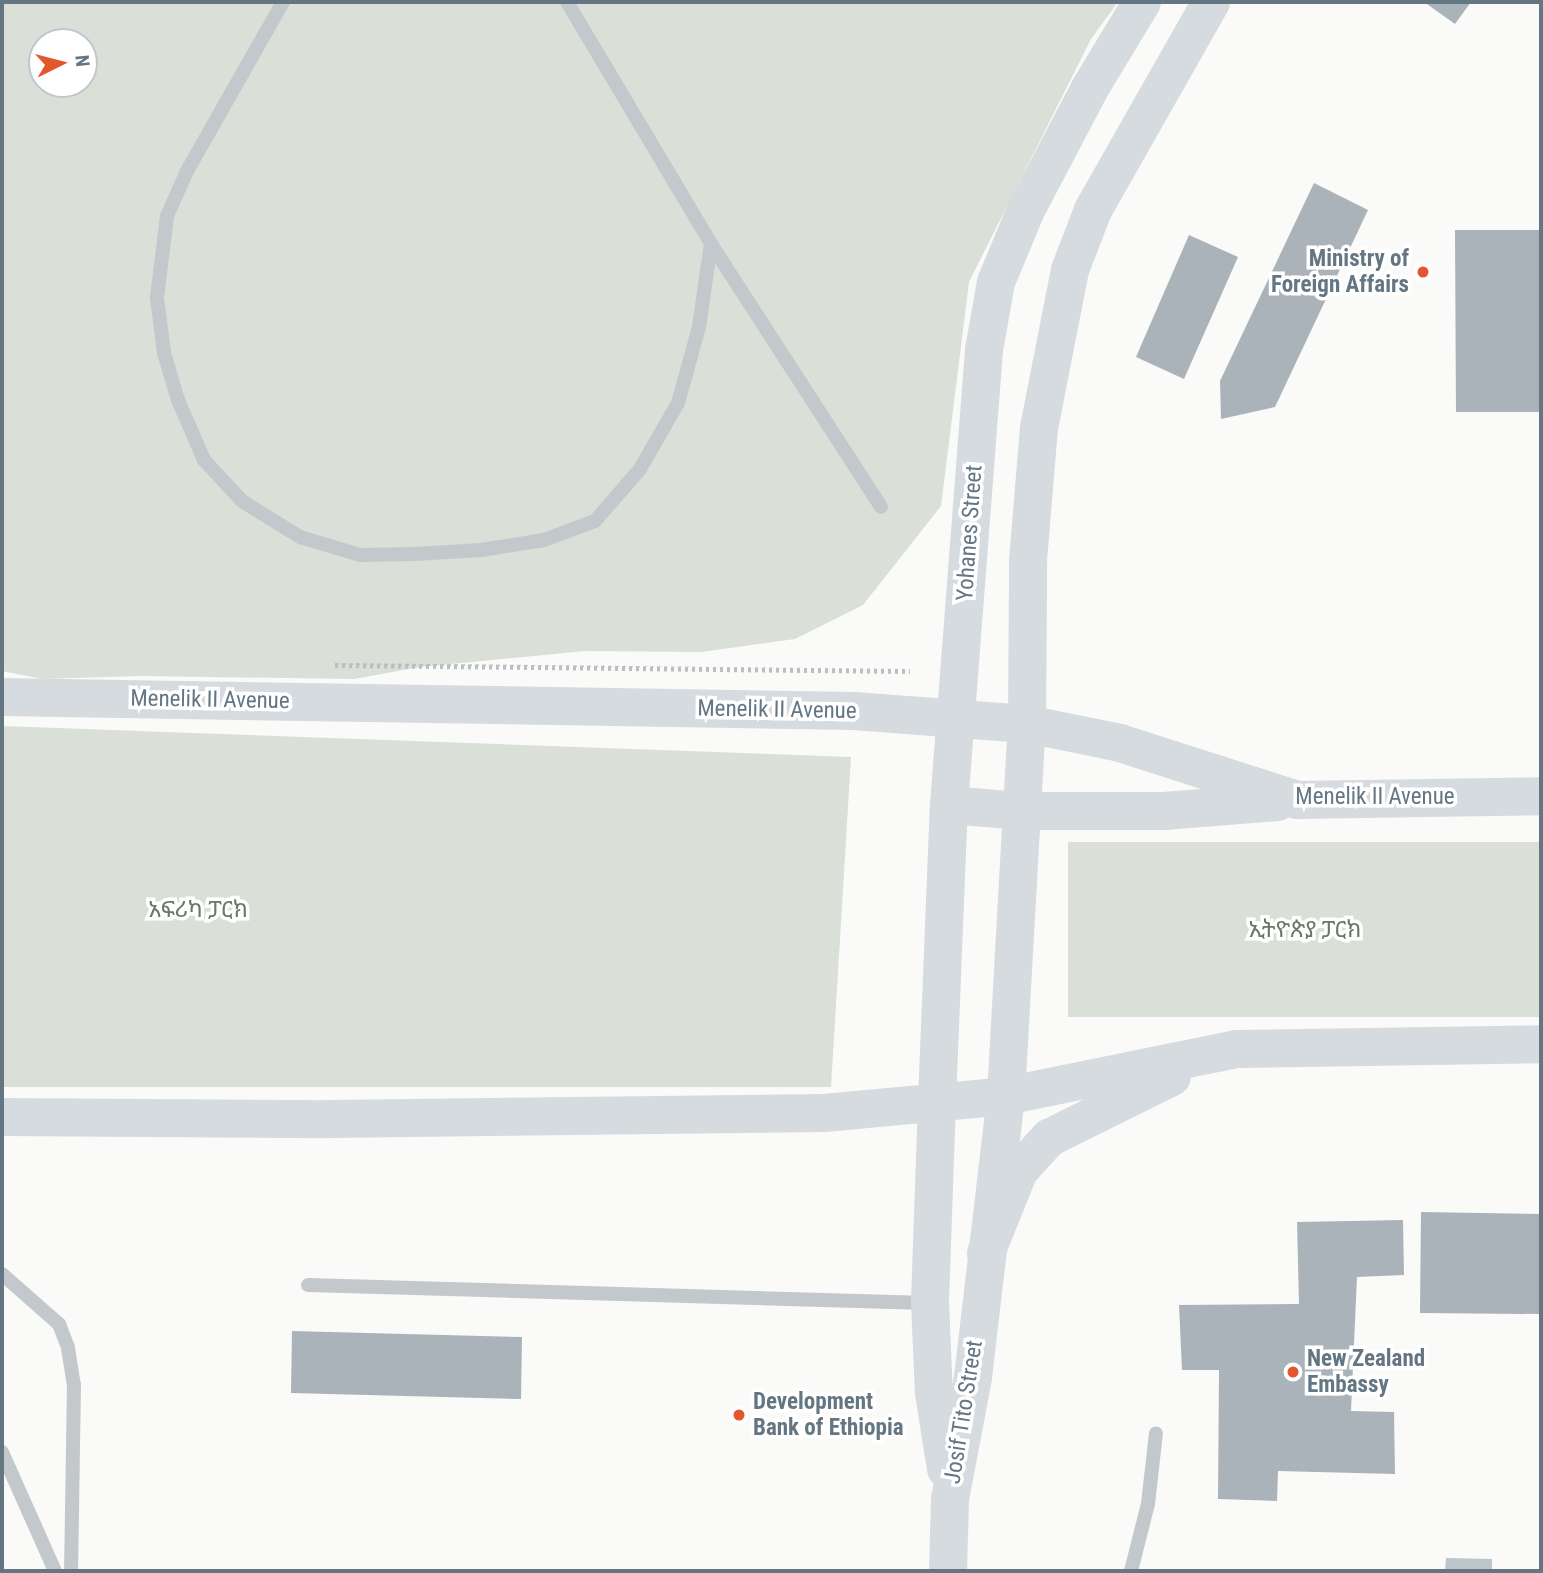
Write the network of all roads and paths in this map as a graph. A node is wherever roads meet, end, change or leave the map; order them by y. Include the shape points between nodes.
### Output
1 (283, 2) edge
2 (566, 2) edge
3 (1142, 2) edge
4 (1211, 2) edge
5 (711, 244) junction
6 (978, 421) junction
7 (1039, 428) junction
8 (881, 507) dead end
9 (2, 697) edge
10 (957, 720) junction
11 (1027, 724) junction
12 (1541, 796) edge
13 (1298, 800) junction
14 (949, 805) junction
15 (1021, 811) junction
16 (1541, 1044) edge
17 (1237, 1049) junction
18 (1006, 1096) junction
19 (937, 1101) junction
20 (2, 1117) edge
21 (986, 1254) junction
22 (2, 1274) edge
23 (308, 1285) dead end
24 (930, 1303) junction
25 (1156, 1433) dead end
26 (2, 1452) edge
27 (950, 1499) junction
28 (55, 1571) edge
29 (71, 1571) edge
30 (948, 1571) edge
31 (1131, 1571) edge

1 - 5 lane via 187,171 167,216 157,298 164,353 204,460 242,501 300,537 360,555 415,554 544,540 595,522 640,469 678,403 698,327
2 - 5 lane
3 - 6 main road, Yohanes Street via 1090,88 1026,210 996,282
4 - 7 main road via 1093,210 1070,270
5 - 8 lane
6 - 7 main road
6 - 10 main road, Yohanes Street
7 - 11 main road via 1026,618
9 - 10 main road, Menelik II Avenue via 854,710
10 - 11 main road, Menelik II Avenue
10 - 14 main road, Yohanes Street
11 - 13 main road, Menelik II Avenue via 1120,743
11 - 15 main road
12 - 13 main road, Menelik II Avenue
13 - 15 main road via 1164,811
14 - 15 main road
14 - 19 main road, Yohanes Street
15 - 18 main road
16 - 17 main road
17 - 18 main road
17 - 21 main road via 1049,1138 1019,1171
18 - 19 main road
18 - 21 main road, Josif Tito Street
19 - 20 main road via 824,1113 329,1119
19 - 24 main road, Josif Tito Street
21 - 27 main road, Josif Tito Street via 973,1377
22 - 29 lane via 59,1324 68,1348 74,1384
23 - 24 lane
24 - 27 main road, Josif Tito Street via 934,1393
25 - 31 lane via 1148,1504
26 - 28 lane
27 - 30 main road

